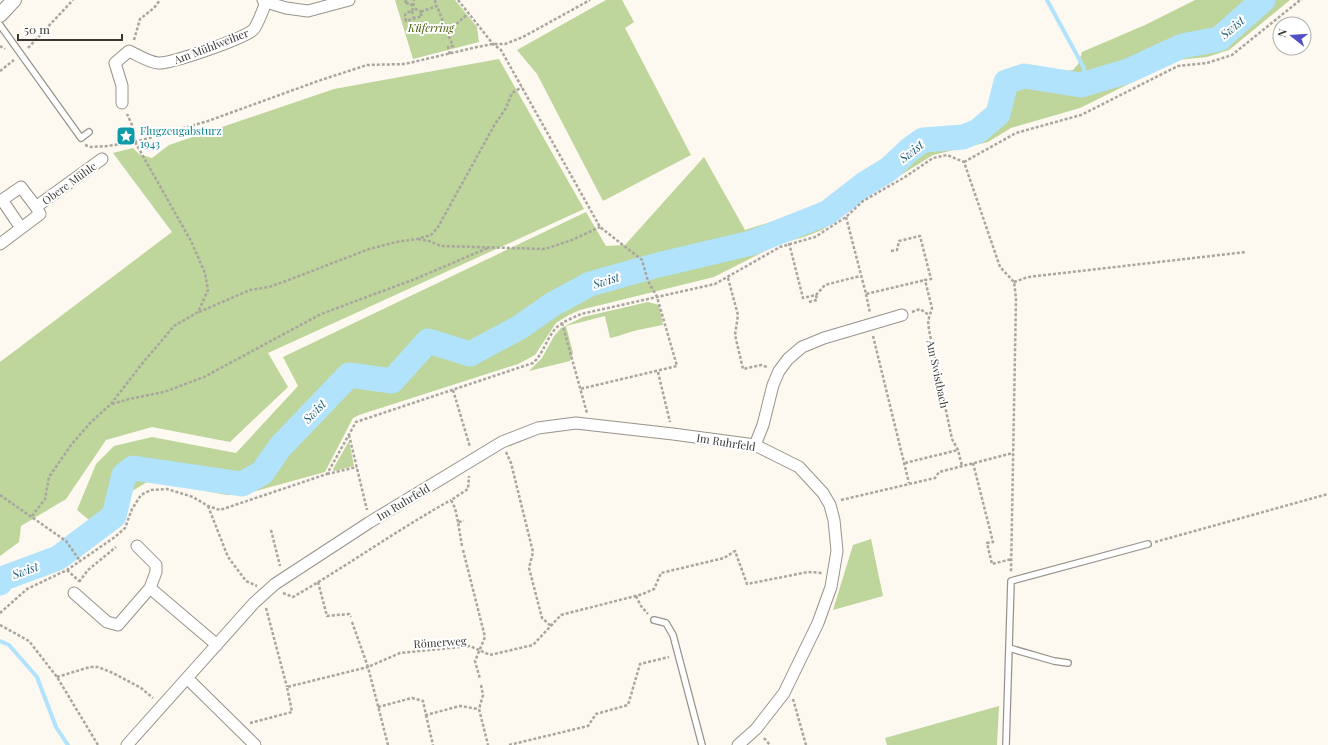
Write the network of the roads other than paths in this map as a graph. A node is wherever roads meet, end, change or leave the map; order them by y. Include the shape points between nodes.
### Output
1 (14, 0) edge
2 (349, 0) edge
3 (265, 1) edge
4 (0, 15) edge
5 (0, 25) edge
6 (122, 103) road end
7 (88, 132) dead end
8 (102, 159) dead end
9 (36, 207) junction
10 (21, 228) junction
11 (0, 244) edge
12 (902, 315) road end
13 (755, 445) junction
14 (1148, 544) road end
15 (137, 546) dead end
16 (150, 588) junction
17 (74, 593) road end
18 (654, 620) road end
19 (217, 645) junction
20 (1009, 648) junction
21 (1068, 663) dead end
22 (188, 679) junction
23 (127, 745) edge
24 (255, 745) edge
25 (702, 745) edge
26 (738, 745) edge
27 (1006, 745) edge

1 - 4 street
2 - 3 street via 308,11 286,8
3 - 6 street, Am Mühlweiher via 254,29 242,36 165,63 156,63 130,51 115,63 122,86
5 - 7 lane via 81,138
8 - 9 street, Obere Mühle
9 - 10 street, Obere Mühle via 40,214
9 - 10 street, Obere Mühle via 21,187 2,200
10 - 11 street, Obere Mühle
12 - 13 street via 824,338 802,347 788,359 773,385
13 - 19 street, Im Ruhrfeld via 590,425 538,428 502,442 475,458 280,581 254,603
13 - 26 street, Im Ruhrfeld via 799,467 823,493 834,520 837,551 831,587 818,623 784,693 756,730
14 - 20 lane via 1011,581
15 - 16 street via 156,565
16 - 17 street via 118,625 107,622
16 - 19 street
18 - 25 lane via 666,623 673,635
19 - 22 street, Im Ruhrfeld
20 - 21 lane
20 - 27 lane
22 - 23 street, Im Ruhrfeld
22 - 24 street

